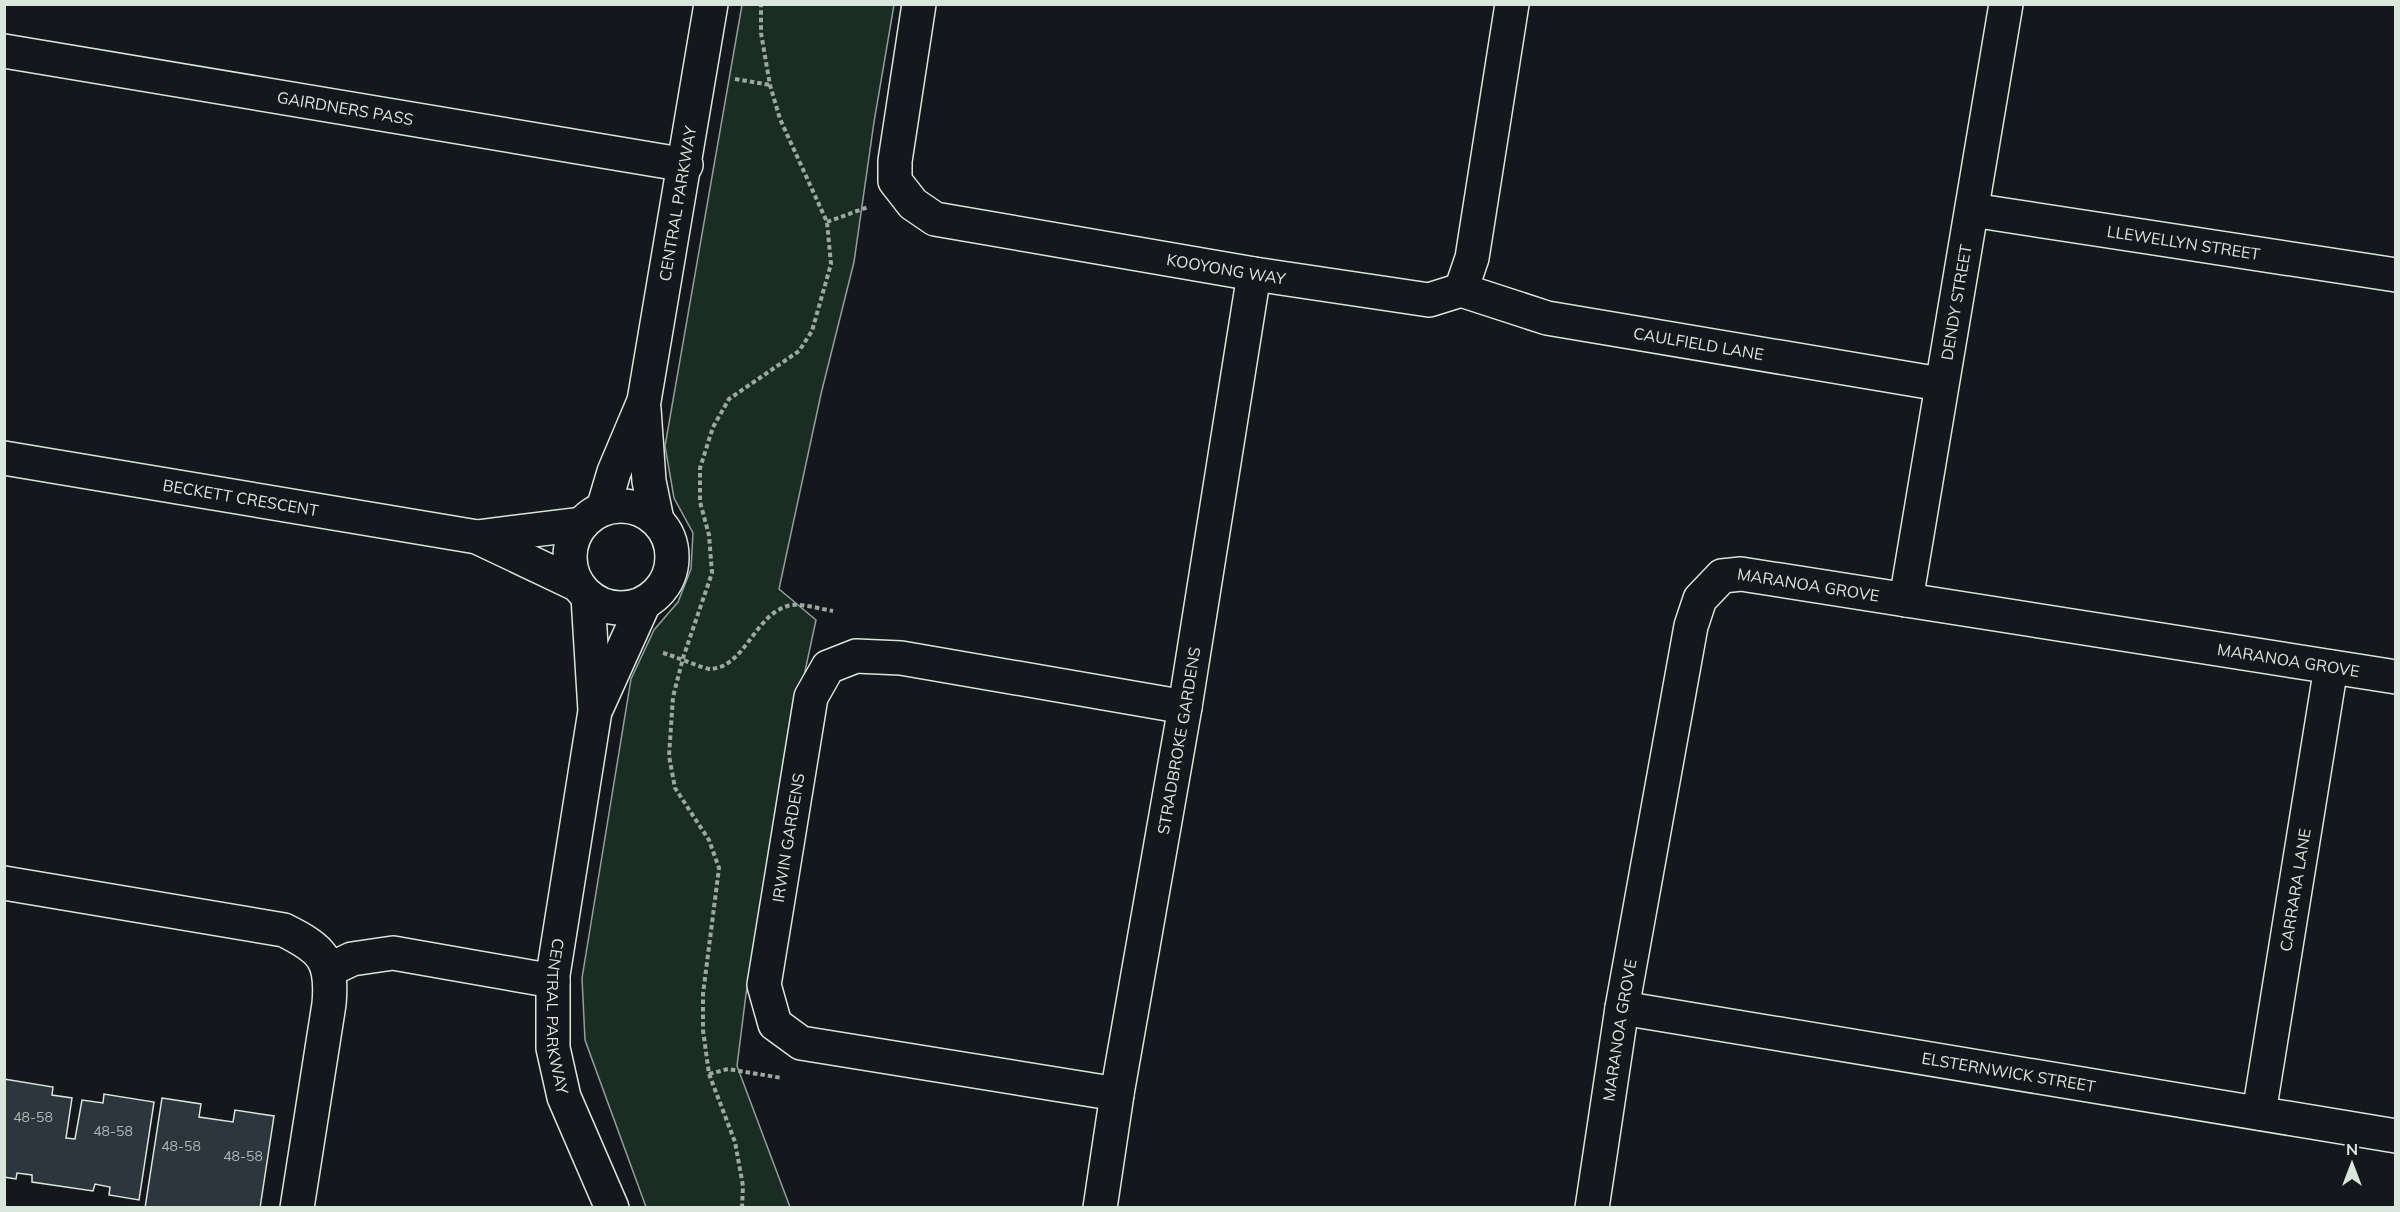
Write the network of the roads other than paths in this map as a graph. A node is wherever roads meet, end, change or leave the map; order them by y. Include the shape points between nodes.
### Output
1 (711, 4) edge
2 (919, 4) edge
3 (1512, 4) edge
4 (2006, 4) edge
5 (4, 51) edge
6 (686, 165) junction
7 (1972, 210) junction
8 (1254, 274) junction
9 (2396, 275) edge
10 (1461, 290) junction
11 (1941, 384) junction
12 (644, 401) junction
13 (4, 458) edge
14 (593, 516) junction
15 (657, 520) junction
16 (477, 537) junction
17 (583, 591) junction
18 (1906, 600) junction
19 (644, 603) junction
20 (2331, 667) junction
21 (2396, 676) edge
22 (1185, 707) junction
23 (596, 711) junction
24 (4, 883) edge
25 (329, 970) junction
26 (553, 981) junction
27 (1622, 1008) junction
28 (1118, 1094) junction
29 (2259, 1113) junction
30 (2396, 1136) edge
31 (297, 1208) edge
32 (612, 1208) edge
33 (1100, 1208) edge
34 (1592, 1208) edge

1 - 6 street, CENTRAL PARKWAY
2 - 8 street, KOOYONG WAY via 895,161 895,181 913,204 935,219
3 - 10 street via 1472,258
4 - 7 street, DENDY STREET
5 - 6 street, GAIRDNERS PASS
6 - 12 street, CENTRAL PARKWAY
7 - 9 street, LLEWELLYN STREET
7 - 11 street, DENDY STREET
8 - 10 street, KOOYONG WAY via 1429,300
8 - 22 street, STRADBROKE GARDENS
10 - 11 street, CAULFIELD LANE via 1547,318
11 - 18 street, DENDY STREET
12 - 14 street, CENTRAL PARKWAY
12 - 15 street, CENTRAL PARKWAY via 649,481
13 - 16 street, BECKETT CRESCENT
14 - 15 street via 617,506 631,507
14 - 16 street, BECKETT CRESCENT
14 - 17 street via 574,537 570,554 571,570
15 - 19 street via 667,533 672,565 667,580
16 - 17 street, BECKETT CRESCENT
17 - 19 street via 615,609
17 - 23 street, CENTRAL PARKWAY
18 - 20 street, MARANOA GROVE
18 - 27 street, MARANOA GROVE via 1741,574 1722,576 1700,599 1691,626
19 - 23 street, CENTRAL PARKWAY
20 - 21 street, MARANOA GROVE
20 - 29 street, CARRARA LANE
22 - 28 street, STRADBROKE GARDENS
22 - 28 street, IRWIN GARDENS via 901,658 856,656 828,667 811,697 764,985 775,1024 801,1043
23 - 26 street, CENTRAL PARKWAY
24 - 25 street via 284,930 307,942
25 - 26 street via 352,959 393,952
25 - 31 street via 329,1004
26 - 32 street, CENTRAL PARKWAY via 553,1048 564,1097
27 - 29 street, ELSTERNWICK STREET
27 - 34 street, MARANOA GROVE
28 - 33 street, STRADBROKE GARDENS
29 - 30 street, ELSTERNWICK STREET

